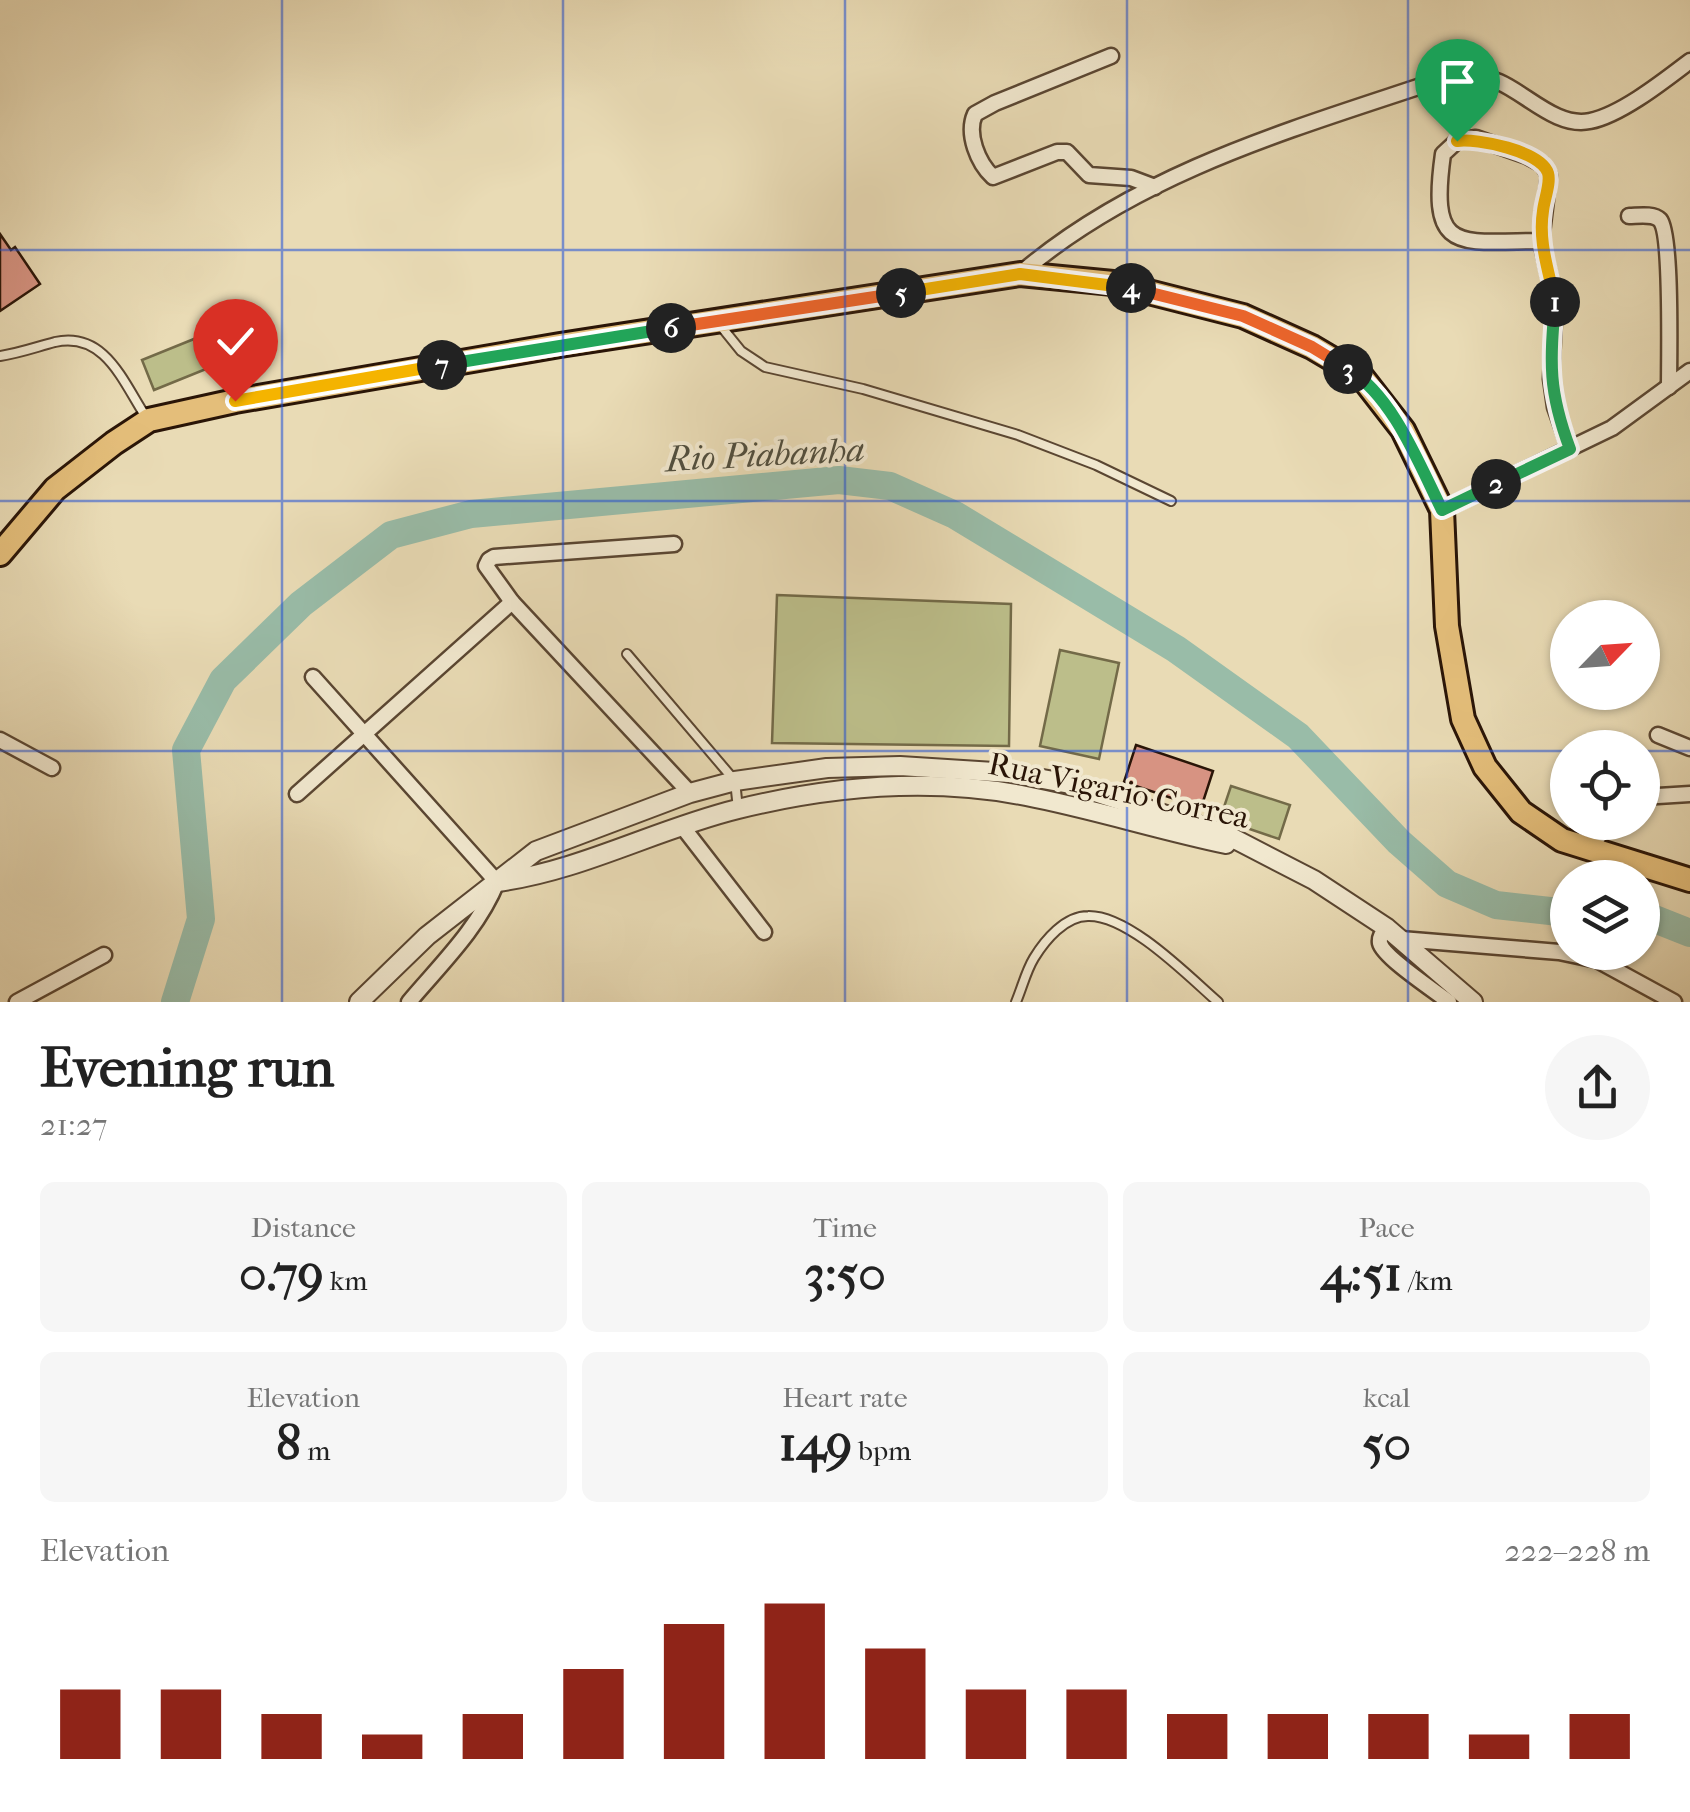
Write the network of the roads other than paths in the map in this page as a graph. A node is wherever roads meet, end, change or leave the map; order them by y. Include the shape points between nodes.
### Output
1 (1112, 56) dead end
2 (1690, 61) edge
3 (1155, 187) junction
4 (1629, 216) dead end
5 (1541, 242) junction
6 (1020, 274) junction
7 (717, 321) junction
8 (0, 356) edge
9 (1690, 372) edge
10 (1669, 388) junction
11 (148, 420) junction
12 (1570, 449) junction
13 (1171, 501) dead end
14 (1442, 510) junction
15 (674, 544) dead end
16 (0, 554) edge
17 (512, 602) junction
18 (627, 654) dead end
19 (313, 677) dead end
20 (363, 734) junction
21 (1660, 736) edge
22 (1, 743) edge
23 (1690, 748) edge
24 (52, 768) dead end
25 (1034, 777) junction
26 (735, 781) junction
27 (690, 792) junction
28 (297, 794) dead end
29 (1690, 794) edge
30 (1026, 796) junction
31 (1660, 796) edge
32 (738, 809) junction
33 (682, 826) junction
34 (1596, 840) edge
35 (1589, 849) junction
36 (1262, 852) junction
37 (1690, 880) edge
38 (497, 882) junction
39 (764, 932) dead end
40 (1394, 933) junction
41 (1459, 944) junction
42 (104, 955) dead end
43 (1444, 978) junction
44 (17, 1002) edge
45 (358, 1002) edge
46 (409, 1002) edge
47 (1016, 1002) edge
48 (1218, 1002) edge
49 (1449, 1002) edge
50 (1472, 1002) edge
51 (1674, 1002) edge

1 - 3 street via 975,114 971,135 993,178 1067,152 1089,175
2 - 3 street via 1590,122 1570,121 1482,76 1445,78 1231,150
3 - 6 street via 1059,241
4 - 10 street via 1653,216 1664,228
5 - 5 street via 1464,242 1449,232 1437,196 1443,154 1457,141 1476,138 1542,164 1549,175
5 - 12 street via 1555,301 1555,408
6 - 7 main road
6 - 14 main road via 1113,283 1243,316 1312,347 1361,376 1403,430
7 - 11 main road
7 - 13 lane via 741,352 764,367 1018,435
8 - 11 lane via 57,342 88,343 108,357
9 - 10 street
10 - 12 street
11 - 16 main road via 54,490
12 - 14 street
14 - 35 main road via 1448,626 1463,719 1485,766 1521,812
15 - 17 street via 494,556 486,566
17 - 20 street
17 - 27 street
18 - 26 lane
19 - 20 street
20 - 28 street
20 - 38 street
21 - 23 street
22 - 24 street
25 - 26 street, Rua Vigario Correa via 900,766
25 - 30 street
25 - 36 street, Rua Vigario Correa via 1188,821
26 - 27 street, Rua Vigario Correa
26 - 32 lane
27 - 38 street, Rua Vigario Correa via 536,851
29 - 31 street
30 - 32 street, Rua Vigario Correa via 878,786
30 - 36 street, Rua Vigario Correa
32 - 33 street, Rua Vigario Correa
33 - 38 street, Rua Vigario Correa via 548,875
33 - 39 street
34 - 35 street
35 - 37 main road
36 - 40 street, Rua Vigario Correa
38 - 45 street
38 - 46 street, Rua Vigario Correa via 464,937
40 - 41 street, Rua Vigario Correa
40 - 43 street
40 - 49 street via 1380,937 1380,944
41 - 43 street via 1440,957
41 - 51 street, Rua Vigario Correa via 1597,960
42 - 44 street
43 - 50 street
47 - 48 lane via 1051,937 1086,916 1137,934

